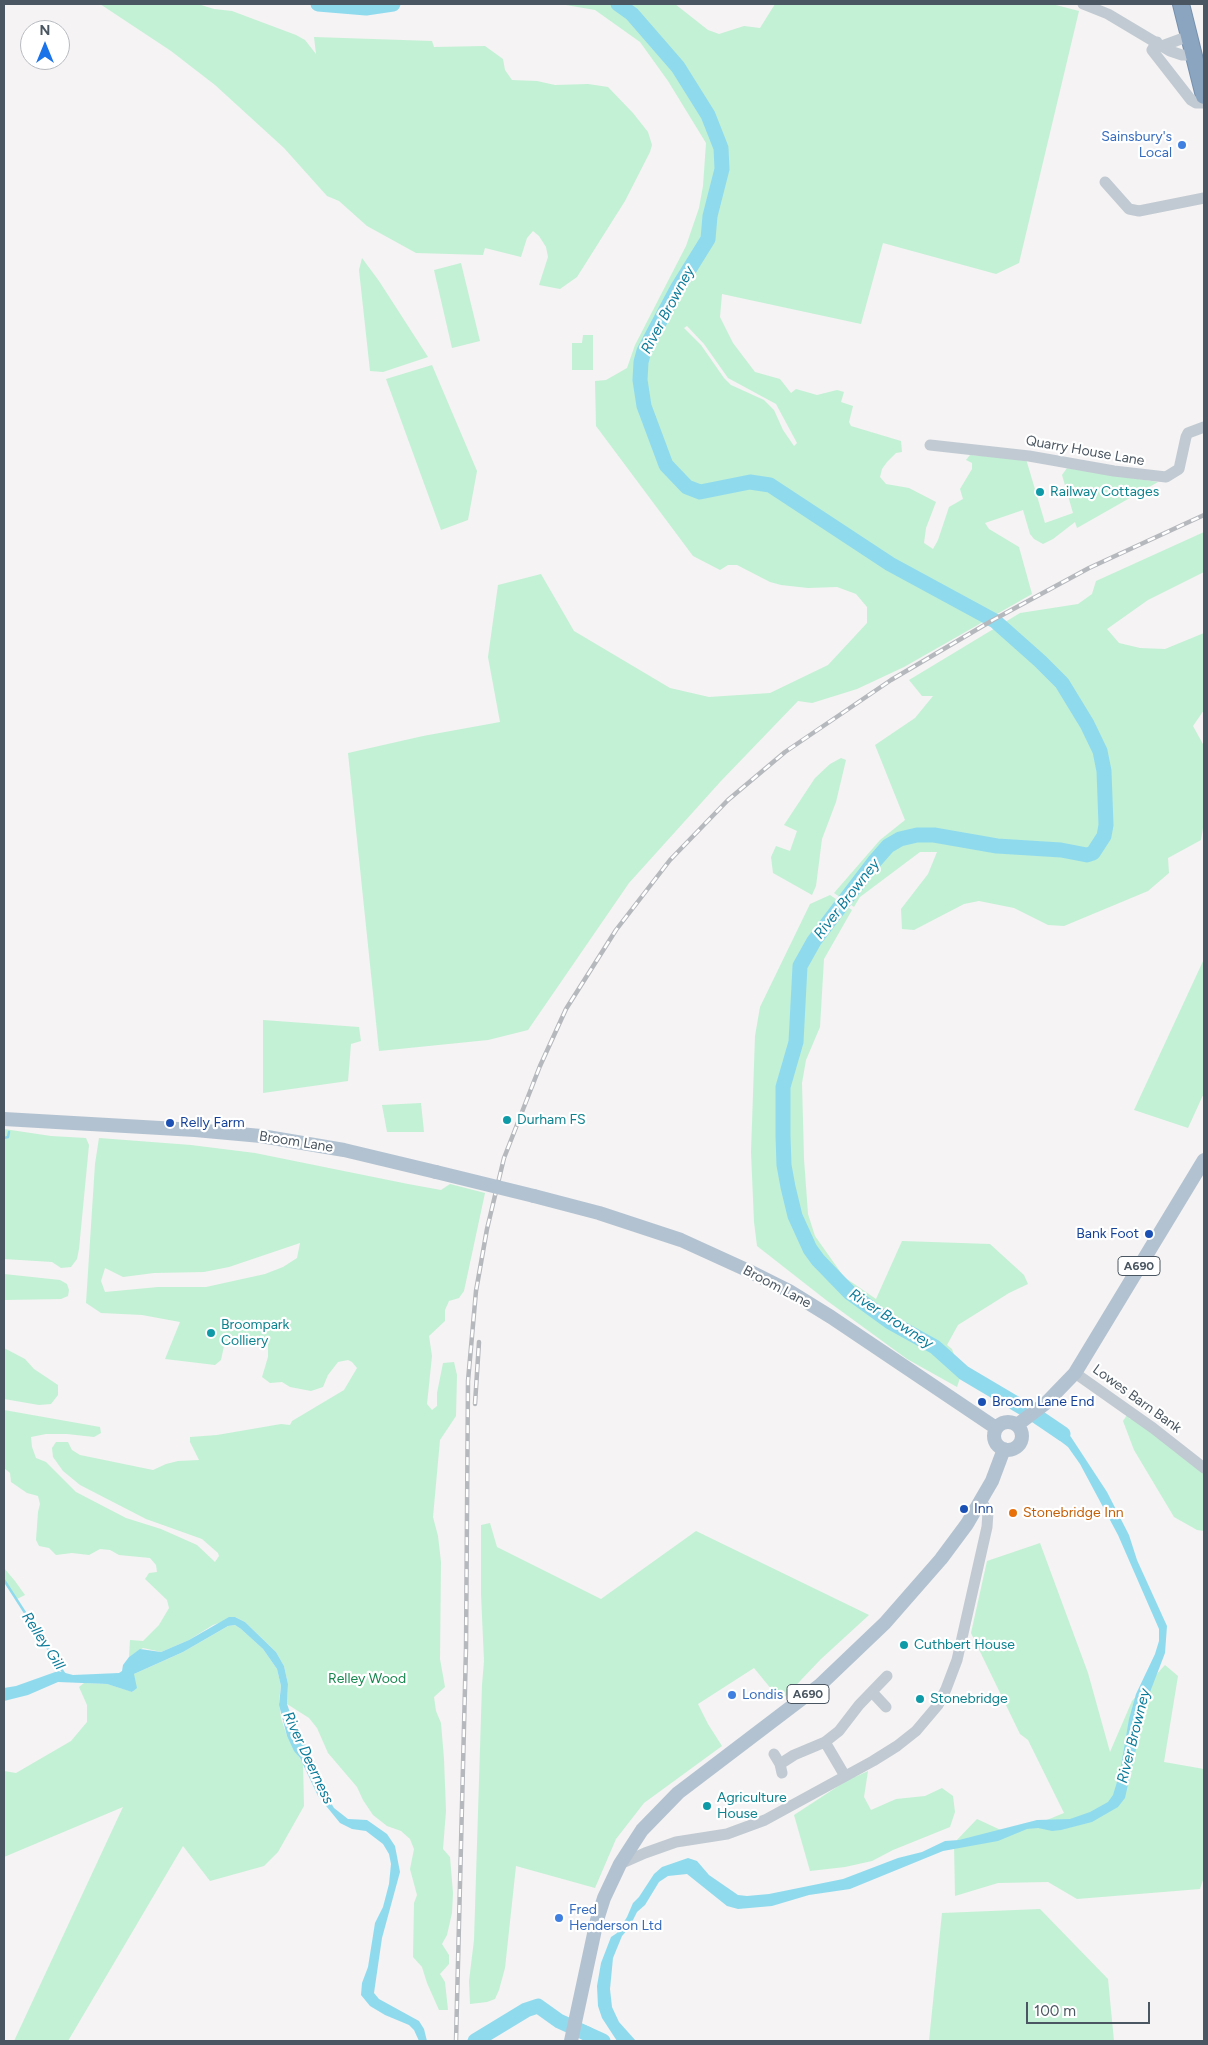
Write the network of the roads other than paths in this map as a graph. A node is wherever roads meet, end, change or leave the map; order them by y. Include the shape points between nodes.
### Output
1 (1083, 4) edge
2 (1181, 4) edge
3 (1189, 36) junction
4 (1159, 44) junction
5 (1194, 55) junction
6 (1204, 96) edge
7 (1204, 103) edge
8 (1106, 182) dead end
9 (1204, 198) edge
10 (1204, 427) edge
11 (930, 445) dead end
12 (4, 1119) edge
13 (1204, 1160) edge
14 (1075, 1373) junction
15 (1017, 1425) junction
16 (996, 1428) junction
17 (1004, 1449) junction
18 (1204, 1468) edge
19 (982, 1501) junction
20 (888, 1676) dead end
21 (872, 1692) junction
22 (886, 1707) dead end
23 (825, 1742) junction
24 (779, 1764) dead end
25 (844, 1776) junction
26 (620, 1864) junction
27 (570, 2041) edge

1 - 4 street via 1108,14
2 - 3 highway
3 - 4 street
3 - 5 highway
4 - 5 street via 1182,55
4 - 7 street via 1152,50 1191,100
5 - 6 highway
8 - 9 street via 1129,209 1139,211
10 - 11 street, Quarry House Lane via 1188,434 1179,469 1166,477
12 - 16 main road, Broom Lane, bridge via 261,1136 344,1150 599,1213 681,1240 788,1291
13 - 14 main road, A690
14 - 15 main road, A690 via 1046,1403
14 - 18 street, Lowes Barn Bank
15 - 16 main road, A690 via 1004,1422
15 - 17 main road via 1021,1441 1016,1447
16 - 17 main road via 994,1440
17 - 19 main road, A690
19 - 25 street via 988,1512 987,1526 956,1660 946,1689 933,1712 916,1731 897,1746
19 - 26 main road, A690 via 941,1559 885,1623 820,1685 678,1793 642,1830
20 - 21 street
21 - 22 street
21 - 23 street via 839,1731
23 - 24 street
23 - 25 street
25 - 26 street via 745,1828 676,1842
26 - 27 main road, A690 via 597,1920

